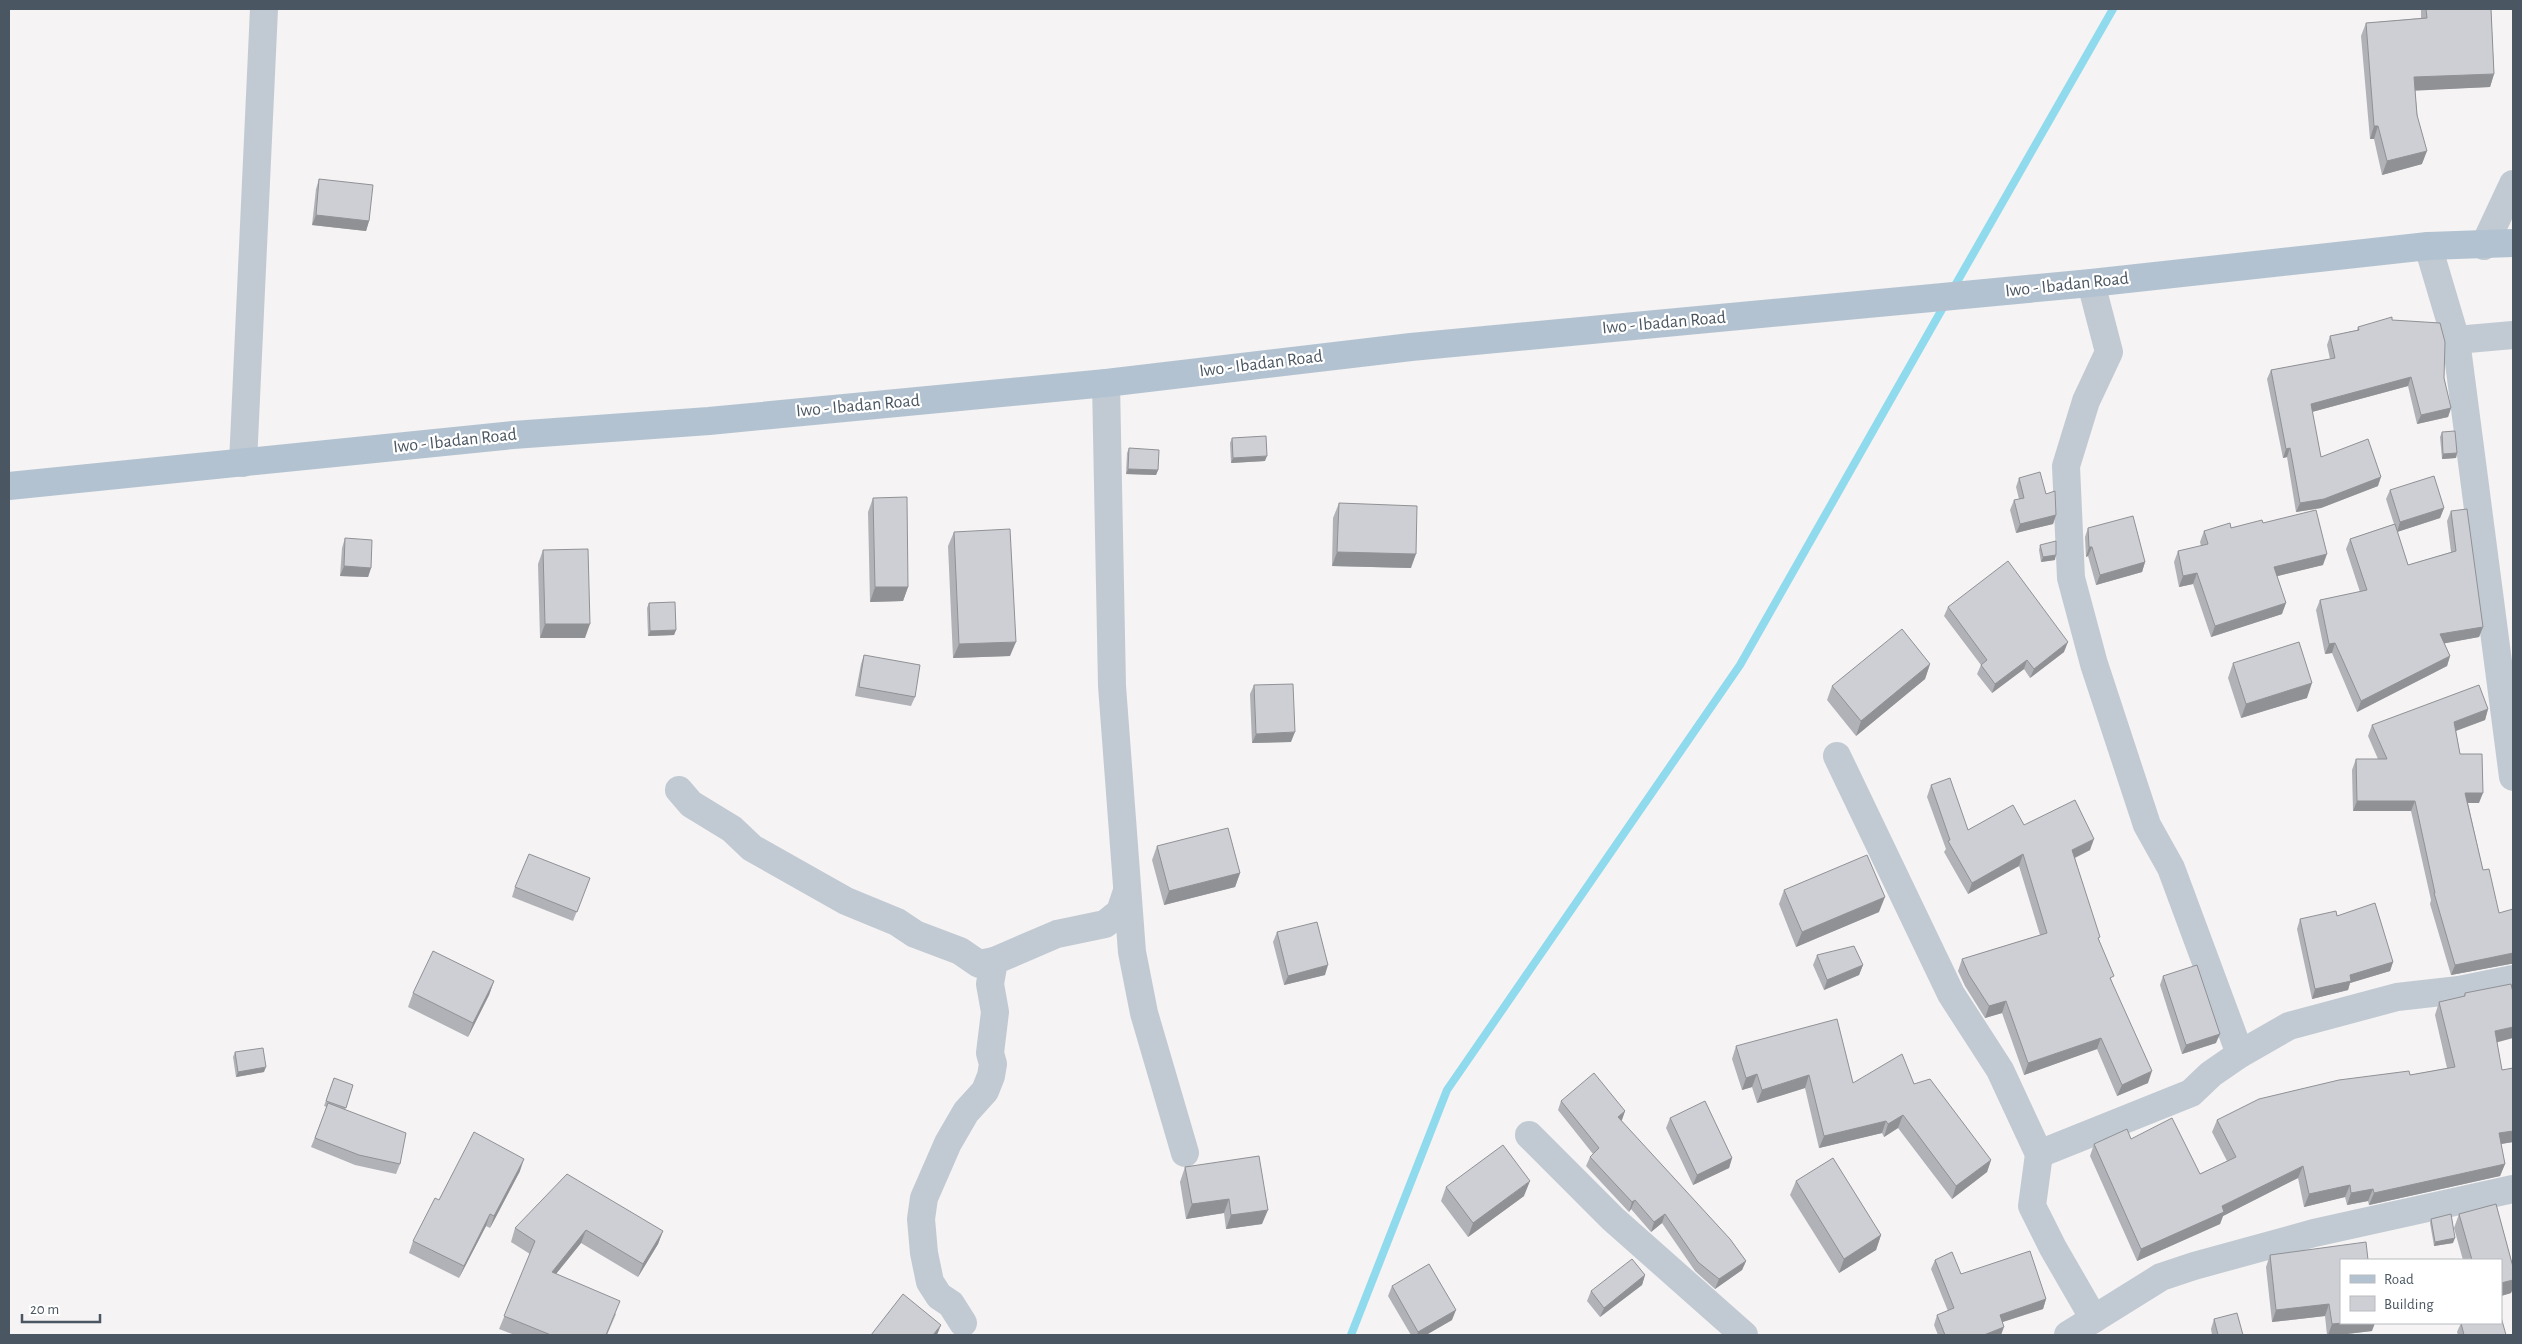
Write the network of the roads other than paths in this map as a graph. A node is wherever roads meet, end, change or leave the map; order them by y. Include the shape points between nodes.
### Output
1 (264, 9) edge
2 (2513, 184) edge
3 (2513, 243) edge
4 (2428, 246) junction
5 (2484, 246) junction
6 (2091, 283) junction
7 (2513, 335) edge
8 (2456, 340) junction
9 (1106, 383) junction
10 (243, 463) junction
11 (9, 486) edge
12 (1837, 756) dead end
13 (2513, 777) edge
14 (679, 790) dead end
15 (1126, 894) junction
16 (994, 961) junction
17 (2513, 979) edge
18 (2240, 1054) junction
19 (1529, 1135) dead end
20 (1185, 1153) dead end
21 (2039, 1154) junction
22 (2513, 1189) edge
23 (2094, 1319) junction
24 (962, 1323) dead end
25 (1744, 1335) edge
26 (2068, 1335) edge

1 - 10 street
2 - 5 street
3 - 5 main road, Iwo - Ibadan Road
4 - 5 main road, Iwo - Ibadan Road
4 - 6 main road, Iwo - Ibadan Road
4 - 8 street
6 - 9 main road, Iwo - Ibadan Road via 1411,347
6 - 18 street via 2109,352 2086,400 2066,466 2071,578 2097,673 2147,824 2170,868
7 - 8 street
8 - 13 street
9 - 10 main road, Iwo - Ibadan Road via 719,420 513,435
9 - 15 street via 1112,678
10 - 11 main road, Iwo - Ibadan Road
12 - 21 street via 1951,994 2000,1070
14 - 16 street via 691,804 732,830 752,848 846,901 897,922 915,934 960,951 979,964
15 - 16 street via 1120,912 1105,924 1057,934
15 - 20 street via 1132,952 1144,1013
16 - 24 street via 990,984 995,1012 991,1076 948,1143 924,1198 920,1219 930,1282 939,1296 951,1304
17 - 18 street via 2397,998 2341,1011 2289,1026
18 - 21 street via 2182,1098
19 - 25 street via 1613,1219
21 - 23 street via 2032,1206
22 - 23 street via 2314,1232 2194,1266 2160,1278
23 - 26 street

